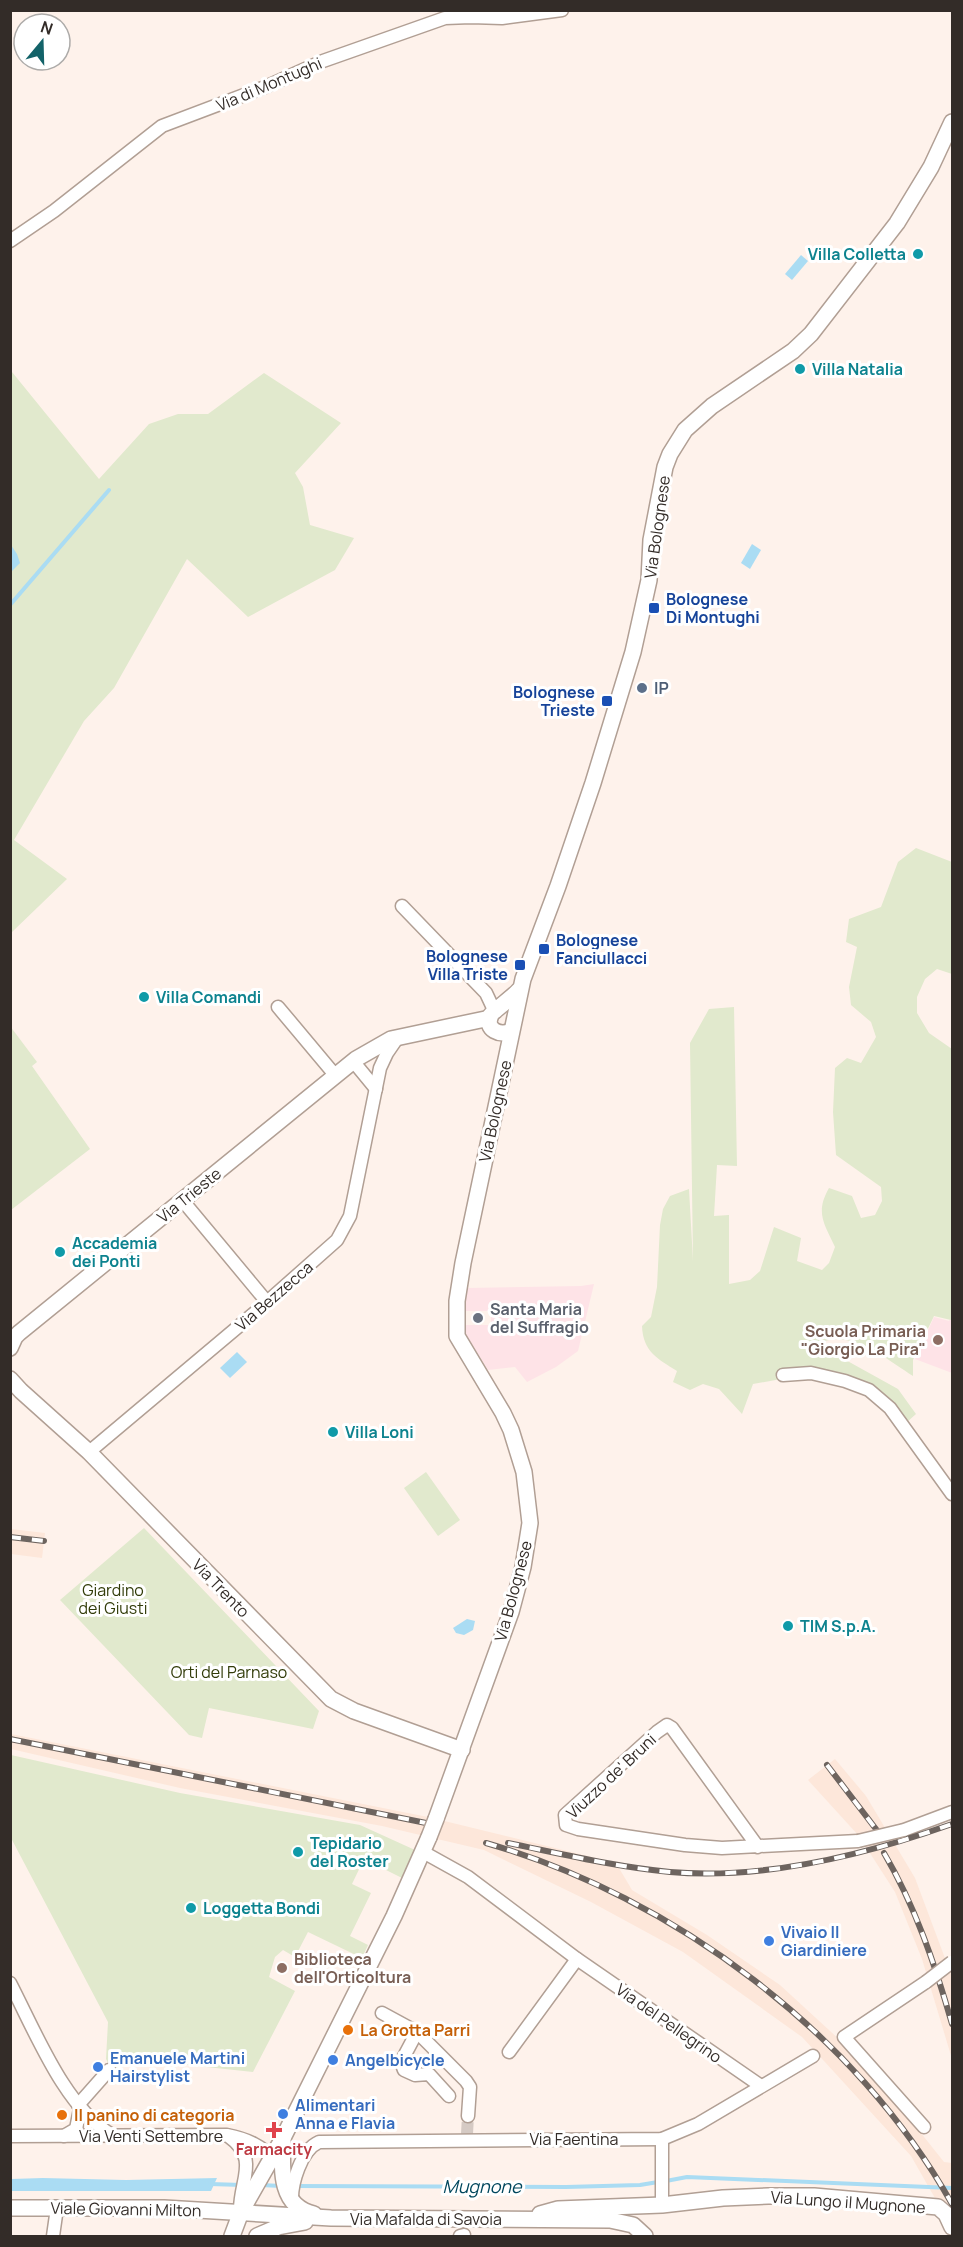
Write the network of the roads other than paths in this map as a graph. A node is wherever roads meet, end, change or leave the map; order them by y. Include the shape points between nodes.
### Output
1 (562, 10) edge
2 (952, 122) edge
3 (10, 241) edge
4 (402, 906) dead end
5 (521, 988) junction
6 (278, 1007) dead end
7 (495, 1012) junction
8 (513, 1024) junction
9 (398, 1037) junction
10 (353, 1061) junction
11 (335, 1075) junction
12 (376, 1089) junction
13 (183, 1201) junction
14 (267, 1302) junction
15 (12, 1341) edge
16 (783, 1375) dead end
17 (12, 1383) edge
18 (89, 1452) junction
19 (952, 1494) edge
20 (462, 1750) junction
21 (952, 1812) edge
22 (758, 1848) junction
23 (423, 1852) junction
24 (577, 1959) junction
25 (952, 1962) edge
26 (10, 1983) edge
27 (382, 2013) dead end
28 (417, 2032) junction
29 (509, 2052) dead end
30 (813, 2056) dead end
31 (109, 2070) dead end
32 (761, 2086) junction
33 (449, 2096) dead end
34 (79, 2107) junction
35 (468, 2116) tunnel mouth
36 (924, 2127) dead end
37 (227, 2135) junction
38 (10, 2136) edge
39 (113, 2136) junction
40 (61, 2137) junction
41 (662, 2139) junction
42 (276, 2158) junction
43 (247, 2194) junction
44 (291, 2198) junction
45 (662, 2200) junction
46 (10, 2208) edge
47 (57, 2208) junction
48 (241, 2212) junction
49 (331, 2218) junction
50 (520, 2219) junction
51 (952, 2227) edge
52 (53, 2236) edge
53 (232, 2236) edge
54 (257, 2236) edge
55 (645, 2236) edge

1 - 3 street, Via di Montughi via 502,18 445,18 323,61 162,126
2 - 5 main road, Via Bolognese via 931,167 897,223 811,334 793,351 712,406 685,430 670,454 651,540 644,606 629,667
4 - 7 street via 486,993
5 - 7 main road, Via Bolognese
5 - 8 main road, Via Bolognese
6 - 11 street
7 - 8 main road via 511,1010
7 - 8 main road via 490,1025 495,1031 502,1034
7 - 9 main road, Via Trieste
8 - 20 main road, Via Bolognese via 467,1242 455,1328 460,1345 511,1430 524,1472 529,1528 511,1612
9 - 10 main road, Via Trieste
9 - 12 street, Via Bezzecca via 383,1061
10 - 11 main road, Via Trieste
10 - 12 street
11 - 13 main road, Via Trieste
12 - 14 street, Via Bezzecca via 350,1216 342,1233
13 - 14 street
13 - 15 main road, Via Trieste
14 - 18 street, Via Bezzecca
16 - 19 street via 811,1373 869,1390 890,1408
17 - 18 main road, Via Trento
18 - 20 main road, Via Trento via 334,1701
20 - 23 main road, Via Bolognese, bridge
21 - 22 street, Viuzzo de' Bruni, bridge via 858,1842
22 - 22 street, Viuzzo de' Bruni via 667,1725 564,1818 566,1825 573,1828 664,1842
23 - 24 street, Via del Pellegrino via 468,1877
23 - 42 main road, Via Bolognese
24 - 29 street
24 - 32 street, Via del Pellegrino
25 - 36 street, bridge via 844,2037
26 - 34 street via 56,2072
27 - 28 street
28 - 33 street via 401,2062 404,2070 415,2075 429,2074
28 - 35 street via 470,2086
30 - 32 street, Via Faentina
31 - 34 street
32 - 41 street, Via Faentina via 698,2124
34 - 39 street
34 - 40 street, Via Venti Settembre via 76,2129
37 - 39 street, Via Venti Settembre
37 - 42 street, Via Venti Settembre via 250,2141
37 - 43 street via 244,2154
38 - 40 street, Via Venti Settembre
39 - 40 street, Via Venti Settembre
41 - 44 street, Via Faentina via 467,2137 330,2141 315,2144 305,2157
41 - 45 street
42 - 43 main road, Via Bolognese
42 - 44 main road
43 - 48 main road, Via Bolognese
44 - 49 main road via 304,2211
45 - 50 main road, Via Lungo il Mugnone via 558,2209
45 - 51 main road, Via Lungo il Mugnone via 814,2196 938,2207
46 - 47 main road, Viale Giovanni Milton
47 - 48 main road, Viale Giovanni Milton
47 - 52 street
48 - 49 main road, Via Mafalda di Savoia
48 - 53 main road, Via Bolognese
49 - 50 main road, Via Mafalda di Savoia
49 - 54 main road, Via Mafalda di Savoia via 278,2227
50 - 55 main road via 615,2221 633,2225

